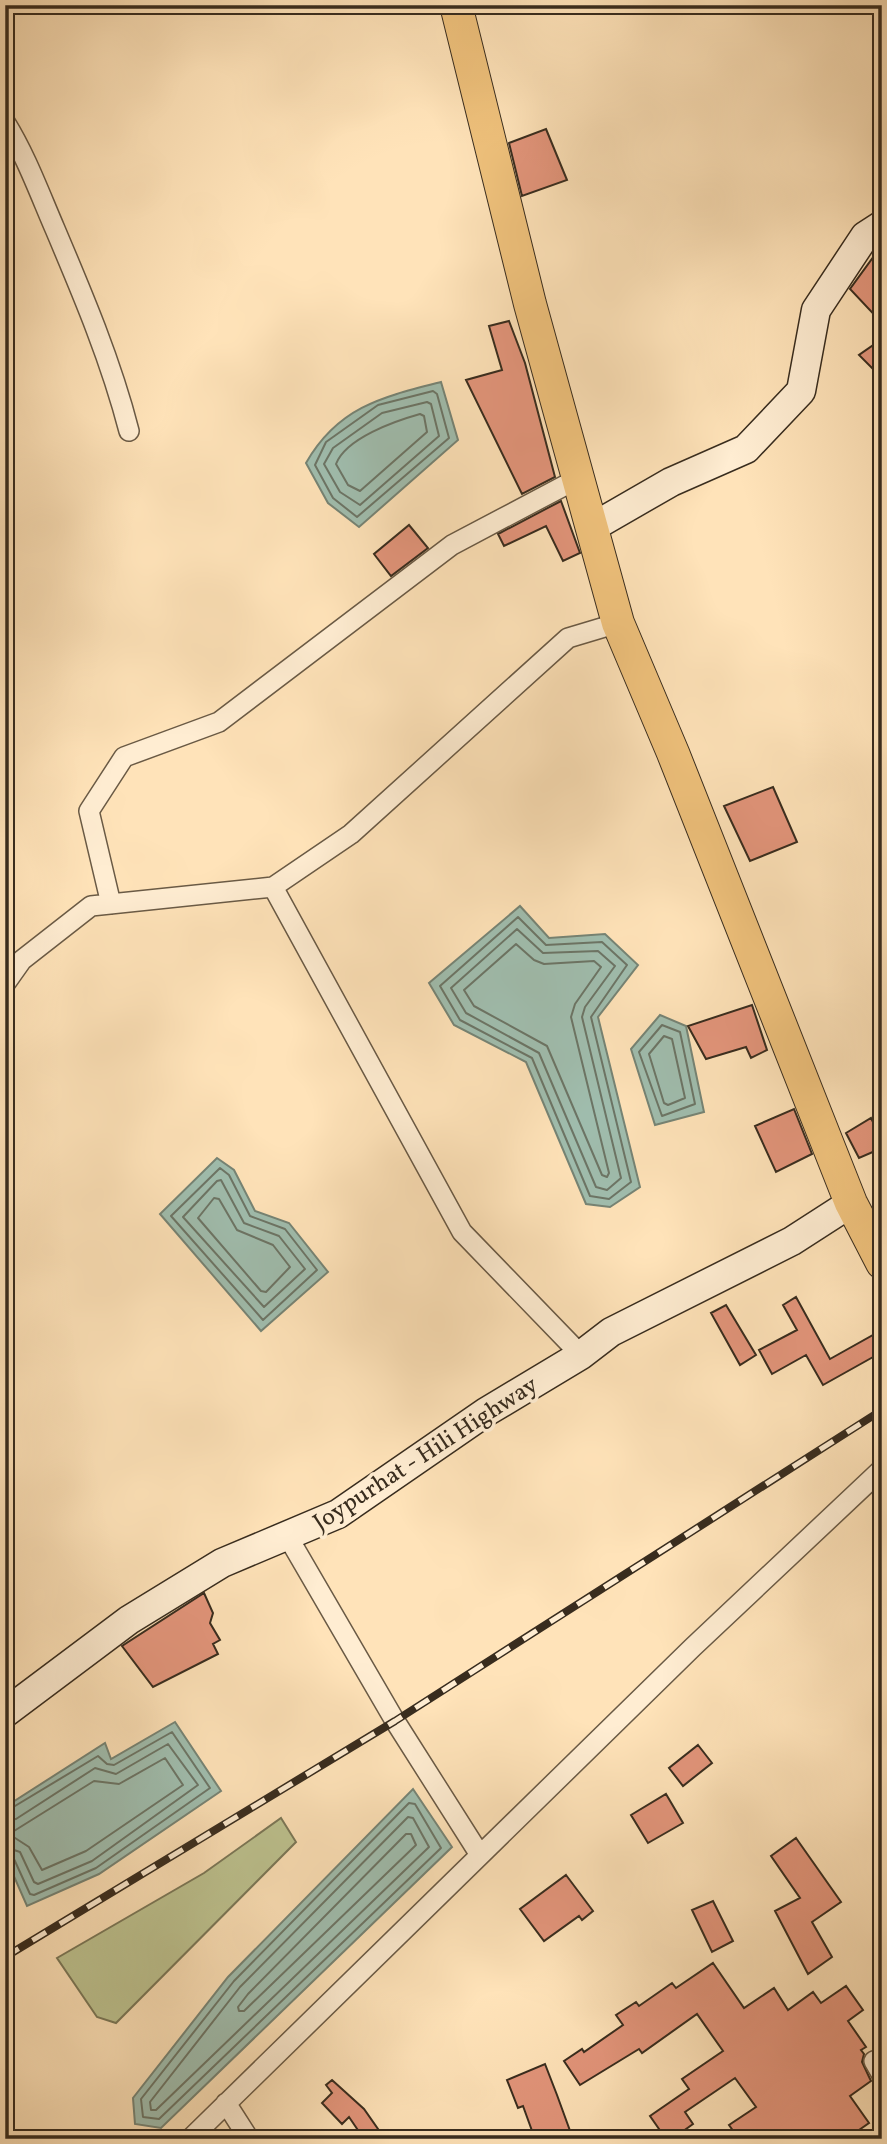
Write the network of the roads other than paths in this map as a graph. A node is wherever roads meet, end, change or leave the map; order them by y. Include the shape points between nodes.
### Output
1 (456, 5) edge
2 (5, 122) edge
3 (882, 225) edge
4 (129, 431) dead end
5 (577, 479) junction
6 (591, 528) junction
7 (618, 623) junction
8 (273, 887) junction
9 (111, 904) junction
10 (5, 984) edge
11 (851, 1203) junction
12 (882, 1263) edge
13 (581, 1355) junction
14 (882, 1469) edge
15 (288, 1537) junction
16 (5, 1713) edge
17 (480, 1855) junction
18 (226, 2103) junction
19 (190, 2139) edge
20 (249, 2139) edge

1 - 5 main road
2 - 4 street via 21,147 83,295
3 - 6 main road via 865,236 816,310 801,391 746,449 671,482
5 - 6 main road
5 - 9 street via 452,545 219,722 124,757 89,811
6 - 7 main road
7 - 8 street via 568,638 351,834
7 - 11 main road
8 - 9 street
8 - 13 street via 461,1232
9 - 10 street via 91,906 22,960
11 - 12 main road
11 - 13 main road, Joypurhat - Hili Highway via 792,1241 611,1332
13 - 15 main road, Joypurhat - Hili Highway via 486,1412 338,1514
14 - 17 street
15 - 16 main road, Joypurhat - Hili Highway via 222,1563 141,1613
15 - 17 street via 395,1721
17 - 18 street
18 - 19 street
18 - 20 street

